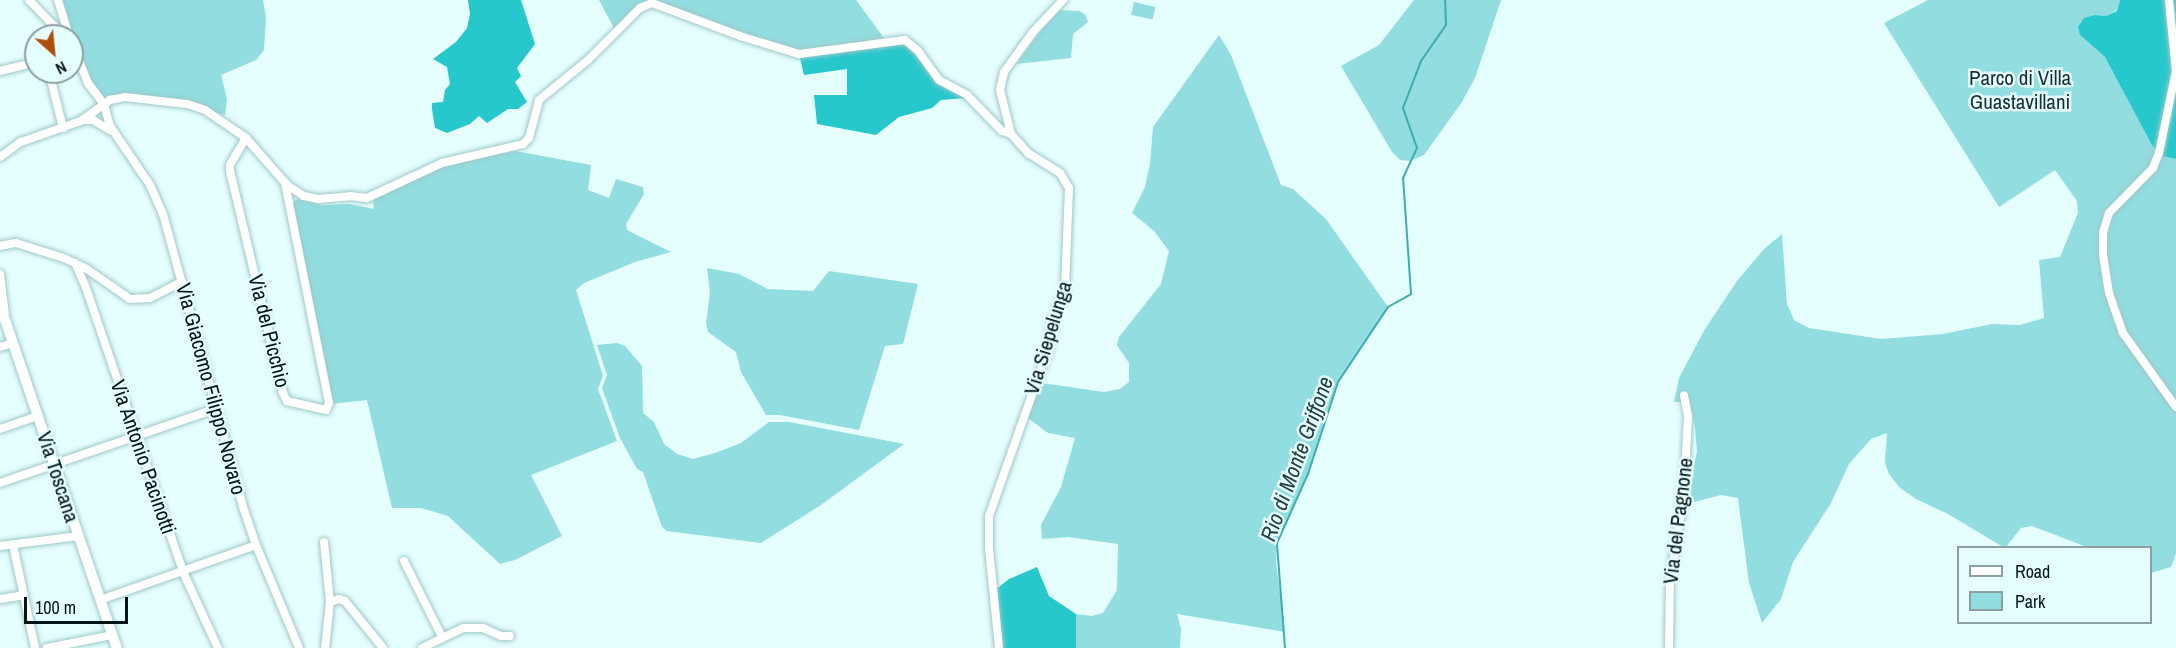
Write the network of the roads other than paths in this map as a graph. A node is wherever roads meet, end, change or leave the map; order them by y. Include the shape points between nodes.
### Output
1 (58, 0) edge
2 (1063, 0) edge
3 (2169, 0) edge
4 (31, 1) edge
5 (52, 24) edge
6 (65, 24) edge
7 (24, 65) edge
8 (0, 71) edge
9 (84, 73) edge
10 (52, 84) edge
11 (104, 104) junction
12 (81, 120) junction
13 (63, 128) junction
14 (1011, 134) junction
15 (115, 135) junction
16 (246, 138) junction
17 (0, 157) edge
18 (285, 182) junction
19 (0, 246) edge
20 (75, 263) junction
21 (0, 274) edge
22 (182, 282) junction
23 (0, 305) edge
24 (7, 326) junction
25 (13, 343) junction
26 (0, 347) edge
27 (1684, 395) dead end
28 (2176, 407) edge
29 (216, 409) junction
30 (38, 416) junction
31 (0, 429) edge
32 (135, 438) junction
33 (54, 465) junction
34 (0, 483) edge
35 (78, 536) junction
36 (324, 542) dead end
37 (13, 545) junction
38 (256, 545) junction
39 (0, 546) edge
40 (404, 561) dead end
41 (183, 572) junction
42 (24, 595) junction
43 (0, 599) edge
44 (100, 600) junction
45 (330, 602) junction
46 (112, 635) junction
47 (510, 636) dead end
48 (442, 637) junction
49 (35, 648) edge
50 (47, 648) edge
51 (117, 648) edge
52 (218, 648) edge
53 (299, 648) edge
54 (325, 648) edge
55 (383, 648) edge
56 (422, 648) edge
57 (999, 648) edge
58 (1669, 648) edge

1 - 6 street
2 - 14 street via 1004,72 1000,90
3 - 28 street via 2176,71 2159,153 2153,168 2109,213 2103,233 2103,255 2109,293 2123,333
4 - 5 street
7 - 8 street
9 - 11 street, Via Giacomo Filippo Novaro
10 - 13 street
11 - 12 street
11 - 15 street, Via Giacomo Filippo Novaro
11 - 16 street via 125,97 197,107
12 - 13 street
12 - 15 street, Via Giacomo Filippo Novaro via 101,123
13 - 17 street via 21,142
14 - 18 street, Via Siepelunga via 995,125 967,95 939,80 906,40 799,54 652,3 640,8 588,60 539,100 530,138 523,144 442,163 367,198 311,199
14 - 57 street, Via Siepelunga via 1065,180 1069,188 1068,261 1065,288 1048,349 989,516 988,547
15 - 22 street, Via Giacomo Filippo Novaro via 158,202
16 - 18 street
16 - 18 street, Via del Picchio via 230,171 283,393 287,401 326,410 329,403
19 - 20 street via 27,245
20 - 22 street via 130,299 150,298
20 - 32 street, Via Antonio Pacinotti
21 - 24 street
22 - 29 street, Via Giacomo Filippo Novaro
23 - 24 main road, Via Toscana
24 - 25 main road, Via Toscana
25 - 26 street
25 - 30 main road, Via Toscana
27 - 58 street, Via del Pagnone via 1688,416 1686,454 1670,580
29 - 32 street
29 - 38 street, Via Giacomo Filippo Novaro
30 - 31 street
30 - 33 main road, Via Toscana
32 - 33 street
32 - 41 street, Via Antonio Pacinotti
33 - 34 street
33 - 35 main road, Via Toscana
35 - 37 street
35 - 44 main road, Via Toscana
36 - 45 street
37 - 39 street
37 - 42 street
38 - 41 street
38 - 53 street, Via Giacomo Filippo Novaro
40 - 48 street
41 - 44 street
41 - 52 street, Via Antonio Pacinotti
42 - 43 street
42 - 49 street
44 - 46 main road, Via Toscana
45 - 54 street
45 - 55 street via 345,601
46 - 50 street
46 - 51 main road, Via Toscana
47 - 48 street via 463,628
48 - 56 street

